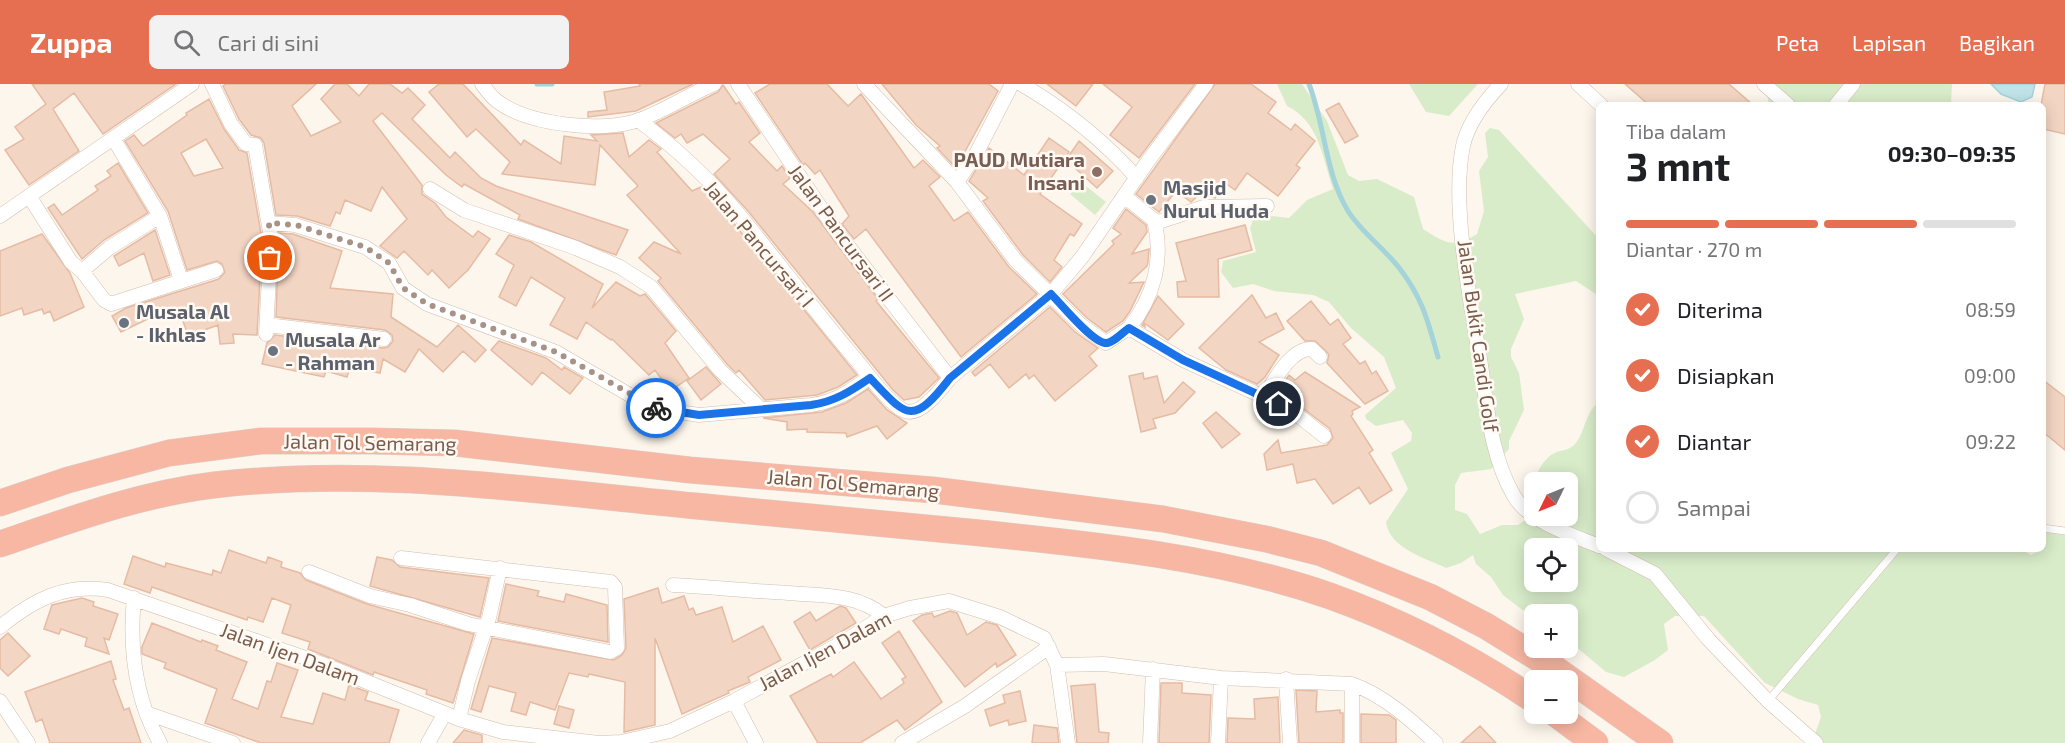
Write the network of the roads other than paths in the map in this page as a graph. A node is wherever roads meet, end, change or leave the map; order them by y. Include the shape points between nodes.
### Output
1 (192, 84) edge
2 (212, 84) edge
3 (482, 84) edge
4 (714, 84) edge
5 (738, 84) edge
6 (864, 84) edge
7 (1012, 84) edge
8 (1021, 84) edge
9 (1206, 84) edge
10 (1501, 84) edge
11 (1578, 84) edge
12 (1764, 84) edge
13 (1853, 84) edge
14 (1598, 102) edge
15 (1785, 102) edge
16 (1838, 102) edge
17 (638, 120) junction
18 (113, 138) junction
19 (1137, 178) junction
20 (957, 182) junction
21 (430, 189) dead end
22 (29, 196) junction
23 (1124, 196) junction
24 (1267, 206) dead end
25 (0, 216) edge
26 (160, 216) junction
27 (269, 223) junction
28 (1155, 223) junction
29 (216, 270) dead end
30 (82, 271) junction
31 (181, 279) junction
32 (1051, 294) junction
33 (1129, 328) junction
34 (384, 339) dead end
35 (1320, 357) dead end
36 (870, 378) junction
37 (950, 378) junction
38 (1263, 398) junction
39 (760, 408) junction
40 (1324, 436) dead end
41 (0, 503) edge
42 (2046, 528) edge
43 (2065, 531) edge
44 (0, 544) edge
45 (1596, 545) edge
46 (1612, 552) edge
47 (1894, 552) edge
48 (401, 558) dead end
49 (500, 568) junction
50 (309, 572) dead end
51 (673, 585) dead end
52 (134, 598) junction
53 (884, 616) junction
54 (0, 627) edge
55 (486, 628) junction
56 (1049, 647) junction
57 (1057, 665) junction
58 (1153, 669) junction
59 (1221, 678) junction
60 (1286, 679) junction
61 (1352, 684) junction
62 (1524, 694) edge
63 (0, 701) edge
64 (734, 701) junction
65 (1768, 701) junction
66 (445, 713) junction
67 (149, 714) junction
68 (459, 719) junction
69 (1569, 724) edge
70 (28, 743) edge
71 (160, 743) edge
72 (233, 743) edge
73 (428, 743) edge
74 (756, 743) edge
75 (902, 743) edge
76 (1068, 743) edge
77 (1150, 743) edge
78 (1218, 743) edge
79 (1290, 743) edge
80 (1352, 743) edge
81 (1436, 743) edge
82 (1595, 743) edge
83 (1660, 743) edge
84 (1816, 743) edge

1 - 18 street
2 - 27 street via 231,124 246,144 255,144
3 - 17 street via 498,102 556,123 596,127
4 - 17 street
5 - 37 street, Jalan Pancursari II via 835,229
6 - 20 street
7 - 20 street
8 - 19 street via 1104,143
9 - 19 street, Jalan Pancursari I
10 - 45 street, Jalan Bukit Candi Golf via 1474,118 1463,145 1459,189 1468,287 1495,449 1521,506
11 - 14 street
12 - 15 street
13 - 16 street
17 - 36 street, Jalan Pancursari I via 686,160 740,215
18 - 22 street
18 - 26 street
19 - 23 street, Jalan Pancursari I
20 - 32 street via 1016,261
21 - 39 street via 464,210 620,267 651,288 720,370
22 - 25 street
22 - 30 street via 71,262
23 - 28 street
23 - 32 street, Jalan Pancursari I
24 - 28 street via 1204,207
26 - 30 street via 109,248
26 - 31 street
27 - 34 street via 270,298 266,330
27 - 39 street via 296,225 365,247 389,263 403,288 427,304 556,352 652,408 699,415
28 - 33 street via 1158,254 1154,284
29 - 31 street
30 - 31 street via 104,300 116,304
32 - 33 street via 1101,341 1110,342
32 - 37 street, Jalan Pancursari I
33 - 38 street via 1183,360
35 - 38 street via 1312,349 1301,351
36 - 37 street, Jalan Pancursari I via 898,408 907,412 916,411
36 - 39 street via 826,403
38 - 40 street via 1290,409
41 - 83 highway, Jalan Tol Semarang via 169,453 261,441 372,441 455,443 690,470 933,490 1164,519 1321,553 1408,587 1486,626 1551,666
42 - 43 lane
44 - 62 highway, Jalan Tol Semarang via 81,516 168,493 224,485 372,477 1058,541 1200,561 1328,596 1448,647
46 - 65 street via 1655,574 1709,640
47 - 65 lane
48 - 49 street
49 - 55 street
49 - 55 street via 613,583 617,648 610,652
50 - 55 street via 370,596
51 - 53 street via 826,594 852,599
52 - 54 street, Jalan Ijen Dalam via 108,590 71,588 25,607
52 - 66 street, Jalan Ijen Dalam via 310,659
52 - 67 street via 130,636 136,682
53 - 56 street, Jalan Ijen Dalam via 949,601 1023,627 1044,638
53 - 64 street, Jalan Ijen Dalam
55 - 68 street
56 - 57 street, Jalan Ijen Dalam
56 - 75 street via 965,706
57 - 58 street
57 - 76 street, Jalan Ijen Dalam
58 - 59 street
58 - 77 street
59 - 60 street
59 - 78 street
60 - 61 street
60 - 79 street
61 - 80 street
61 - 81 street via 1404,714
63 - 70 street
64 - 68 street, Jalan Ijen Dalam via 670,731 621,742 545,739
64 - 74 street
65 - 84 street
66 - 68 street, Jalan Ijen Dalam
66 - 73 street
67 - 71 street
67 - 72 street
69 - 82 highway

